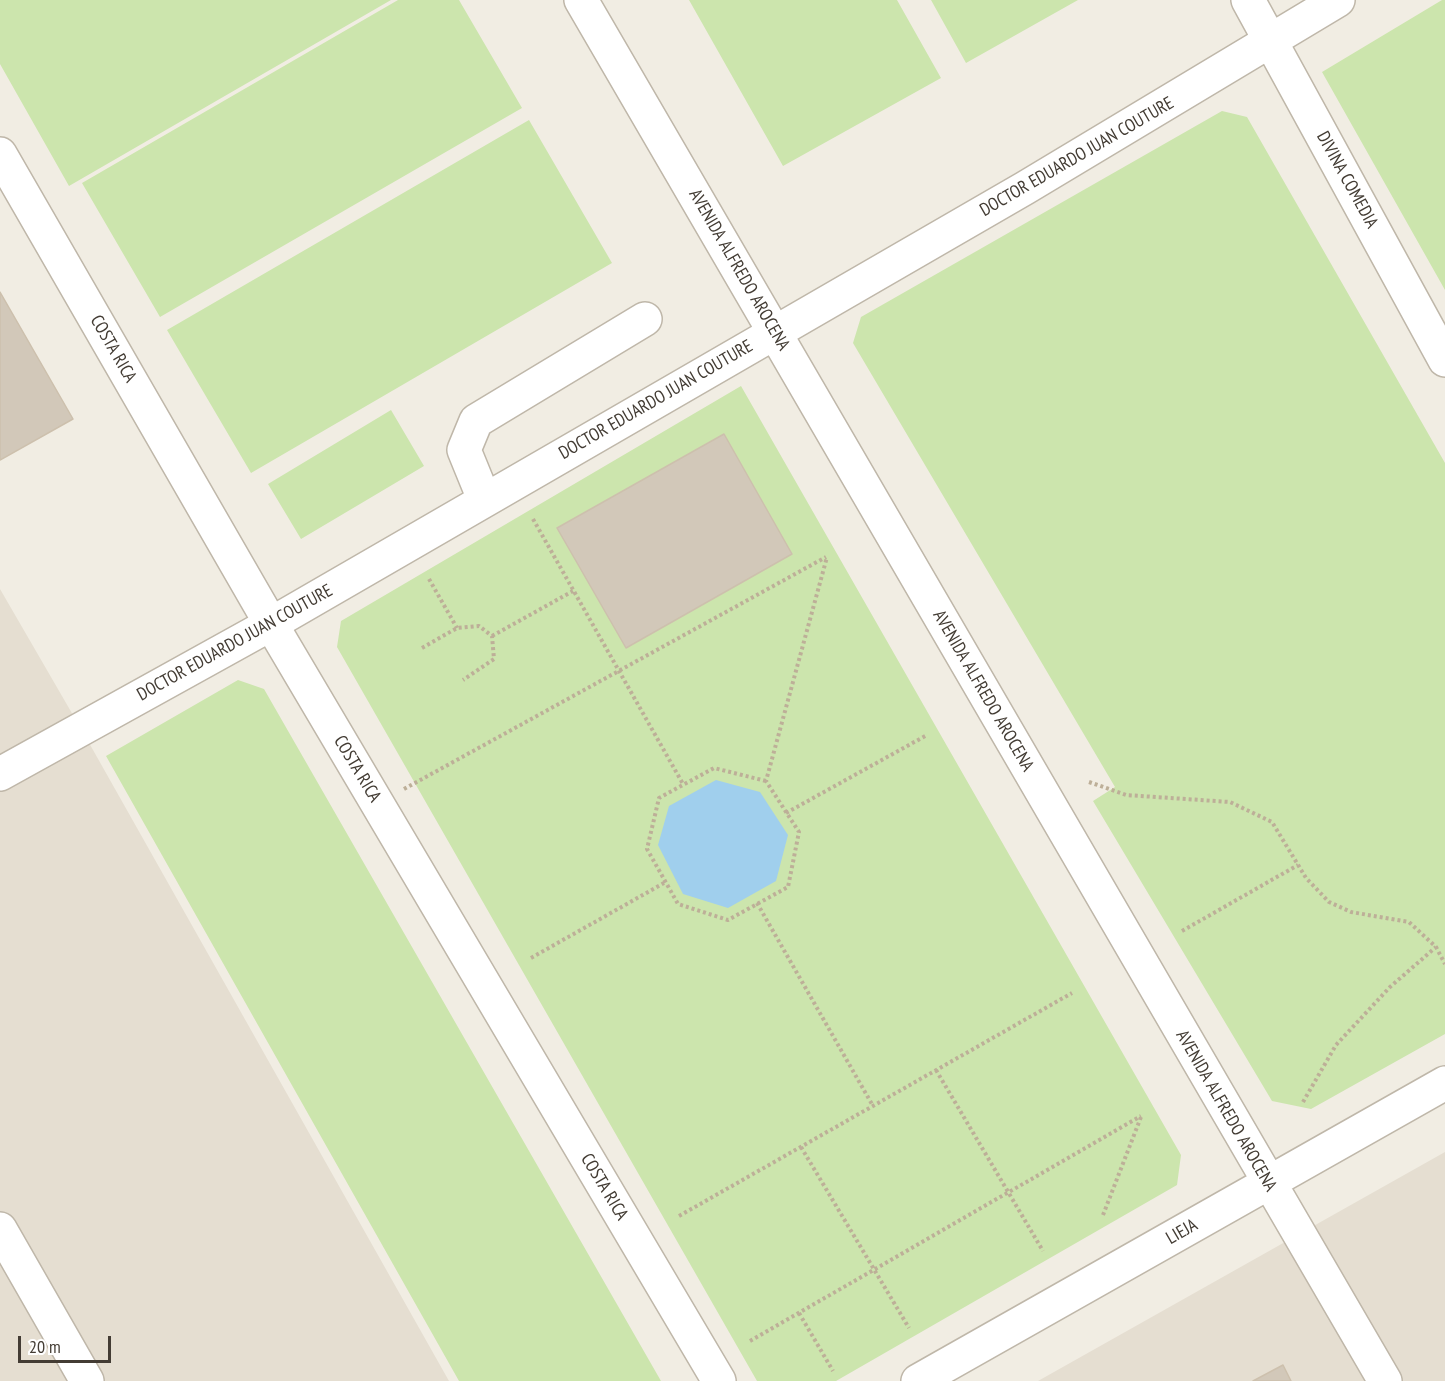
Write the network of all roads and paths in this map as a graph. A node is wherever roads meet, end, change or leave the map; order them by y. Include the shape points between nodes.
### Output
1 (581, 0) edge
2 (1248, 0) edge
3 (1338, 0) edge
4 (1271, 43) junction
5 (0, 154) edge
6 (645, 319) dead end
7 (775, 332) junction
8 (1445, 360) edge
9 (484, 499) junction
10 (533, 519) dead end
11 (429, 579) dead end
12 (573, 591) junction
13 (271, 624) junction
14 (457, 628) junction
15 (492, 636) junction
16 (422, 648) dead end
17 (617, 671) junction
18 (463, 680) dead end
19 (927, 735) dead end
20 (0, 774) edge
21 (766, 781) junction
22 (1089, 782) dead end
23 (683, 784) junction
24 (397, 793) dead end
25 (786, 813) junction
26 (1298, 865) junction
27 (664, 883) junction
28 (757, 903) junction
29 (1182, 931) dead end
30 (1436, 947) junction
31 (531, 958) dead end
32 (1445, 964) edge
33 (1072, 993) dead end
34 (936, 1070) junction
35 (1445, 1083) edge
36 (1303, 1102) dead end
37 (873, 1106) junction
38 (801, 1147) junction
39 (1268, 1183) junction
40 (1008, 1193) junction
41 (1103, 1215) dead end
42 (679, 1216) dead end
43 (0, 1229) edge
44 (1043, 1251) dead end
45 (874, 1270) junction
46 (799, 1313) junction
47 (909, 1328) dead end
48 (750, 1341) dead end
49 (833, 1371) dead end
50 (87, 1381) edge
51 (719, 1381) edge
52 (918, 1381) edge
53 (1385, 1381) edge

1 - 7 street, AVENIDA ALFREDO AROCENA
2 - 4 street, DIVINA COMEDIA
3 - 4 street, DOCTOR EDUARDO JUAN COUTURE
4 - 7 street, DOCTOR EDUARDO JUAN COUTURE
4 - 8 street, DIVINA COMEDIA
5 - 13 street, COSTA RICA
6 - 9 street via 476,422 464,450
7 - 9 street, DOCTOR EDUARDO JUAN COUTURE
7 - 39 street, AVENIDA ALFREDO AROCENA
9 - 13 street, DOCTOR EDUARDO JUAN COUTURE
10 - 12 path
11 - 14 path
12 - 15 path
12 - 17 path
13 - 20 street, DOCTOR EDUARDO JUAN COUTURE
13 - 51 street, COSTA RICA
14 - 15 path via 479,626
14 - 16 path
15 - 18 path via 494,659
17 - 21 path via 827,557
17 - 23 path
17 - 24 path
19 - 25 path
21 - 23 path via 714,768
21 - 25 path
22 - 26 path via 1126,795 1230,802 1272,822
23 - 27 path via 659,798 646,849
25 - 28 path via 799,832 788,887
26 - 29 path
26 - 30 path via 1329,902 1351,912 1409,922
27 - 28 path via 678,904 728,920
27 - 31 path
28 - 37 path
30 - 32 path
30 - 36 path via 1389,987 1336,1045
33 - 34 path
34 - 37 path
34 - 40 path
35 - 39 street, LIEJA
37 - 38 path
38 - 42 path
38 - 45 path
39 - 52 street, LIEJA
39 - 53 street, AVENIDA ALFREDO AROCENA
40 - 41 path via 1142,1116
40 - 44 path
40 - 45 path
43 - 50 street
45 - 46 path
45 - 47 path
46 - 48 path
46 - 49 path

